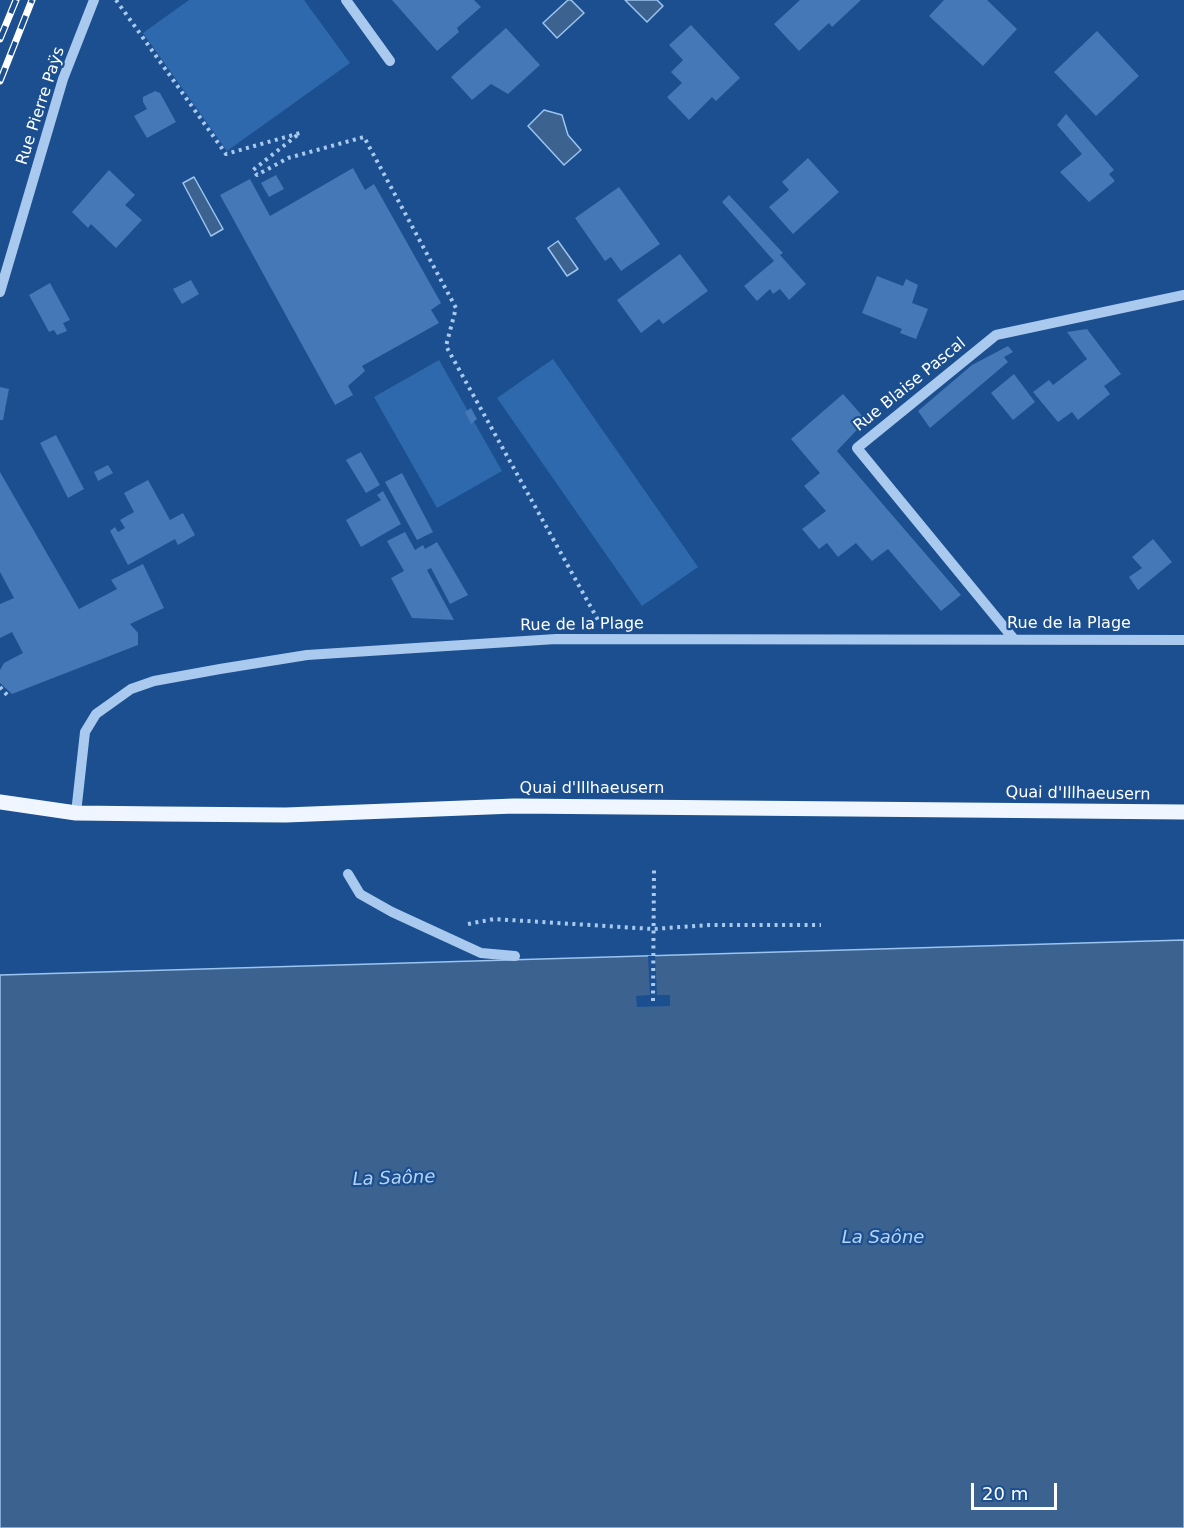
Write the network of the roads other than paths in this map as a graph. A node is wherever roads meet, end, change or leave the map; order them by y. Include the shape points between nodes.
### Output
1 (94, 0) edge
2 (346, 0) edge
3 (390, 61) dead end
4 (0, 292) edge
5 (1184, 295) edge
6 (1012, 638) junction
7 (1184, 640) edge
8 (0, 802) edge
9 (1184, 812) edge
10 (76, 813) junction
11 (348, 874) dead end
12 (515, 956) dead end

1 - 4 street, Rue Pierre Paÿs via 63,79
2 - 3 street
5 - 6 street, Rue Blaise Pascal via 996,335 857,448
6 - 7 street, Rue de la Plage
6 - 10 street, Rue de la Plage via 556,639 307,655 154,681 131,689 96,714 85,732
8 - 10 main road, Quai d'Illhaeusern
9 - 10 main road, Quai d'Illhaeusern via 514,806 286,814
11 - 12 street via 360,894 425,927 481,953

